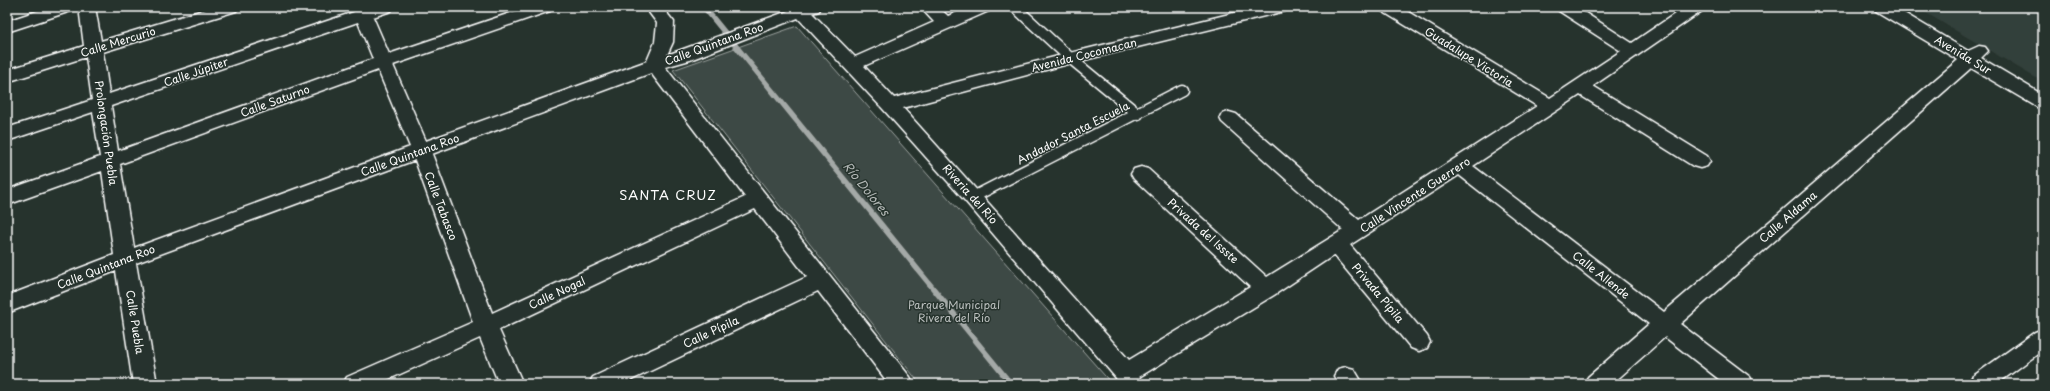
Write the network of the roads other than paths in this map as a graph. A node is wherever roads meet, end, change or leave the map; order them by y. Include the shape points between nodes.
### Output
1 (65, 7) edge
2 (87, 7) edge
3 (230, 7) edge
4 (385, 7) edge
5 (544, 7) edge
6 (653, 7) edge
7 (928, 7) edge
8 (983, 7) edge
9 (1015, 7) edge
10 (1279, 7) edge
11 (1388, 7) edge
12 (1565, 7) edge
13 (1696, 7) edge
14 (1882, 7) edge
15 (1904, 7) edge
16 (800, 8) edge
17 (362, 11) edge
18 (946, 24) junction
19 (7, 27) edge
20 (93, 49) junction
21 (1633, 51) junction
22 (1974, 55) junction
23 (1070, 58) junction
24 (383, 62) junction
25 (654, 65) junction
26 (852, 65) junction
27 (7, 76) edge
28 (1581, 87) junction
29 (2043, 88) edge
30 (1182, 90) dead end
31 (2043, 103) edge
32 (102, 104) junction
33 (890, 105) junction
34 (1551, 107) junction
35 (1138, 114) junction
36 (1229, 118) dead end
37 (7, 135) edge
38 (420, 151) junction
39 (1700, 161) dead end
40 (109, 162) junction
41 (1461, 166) junction
42 (1141, 174) dead end
43 (973, 197) junction
44 (7, 198) edge
45 (758, 199) junction
46 (1358, 232) junction
47 (1337, 244) junction
48 (125, 259) junction
49 (822, 280) junction
50 (1266, 289) junction
51 (7, 305) edge
52 (1666, 325) junction
53 (486, 326) junction
54 (2043, 338) edge
55 (1419, 342) dead end
56 (1128, 379) edge
57 (145, 384) edge
58 (355, 384) edge
59 (511, 384) edge
60 (601, 384) edge
61 (902, 384) edge
62 (1596, 384) edge
63 (1742, 384) edge
64 (1980, 384) edge

1 - 19 street
2 - 20 street, Prolongación Puebla
3 - 20 street, Calle Mercurio
4 - 17 street, Calle Júpiter
5 - 24 street, Calle Saturno
6 - 25 street via 666,22 664,42
7 - 18 street
8 - 18 street
9 - 23 lane
10 - 23 street, Avenida Cocomacan
11 - 34 street, Guadalupe Victoria
12 - 21 street
13 - 21 street, Calle Vincente Guerrero
14 - 22 street, Avenida Sur
15 - 22 street, Avenida Sur
16 - 25 street, Calle Quintana Roo via 773,22
16 - 26 street, Riveria del Río
17 - 24 street, Calle Tabasco
17 - 32 street, Calle Júpiter
18 - 26 street
20 - 27 street, Calle Mercurio
20 - 32 street, Prolongación Puebla
21 - 28 street, Calle Vincente Guerrero
22 - 29 street, Avenida Sur
22 - 31 street, Avenida Sur
22 - 52 street, Calle Aldama
23 - 33 street, Avenida Cocomacan
23 - 35 lane
24 - 38 street, Calle Tabasco
24 - 40 street, Calle Saturno
25 - 38 street, Calle Quintana Roo
25 - 45 street
26 - 33 street, Riveria del Río
28 - 34 street, Calle Vincente Guerrero
28 - 39 street
30 - 35 lane, Andador Santa Escuela
32 - 37 street, Calle Júpiter
32 - 40 street, Prolongación Puebla
33 - 43 street, Riveria del Río
34 - 41 street, Calle Vincente Guerrero
35 - 43 lane, Andador Santa Escuela
36 - 46 street
38 - 48 street, Calle Quintana Roo
38 - 53 street, Calle Tabasco
40 - 44 street, Calle Saturno
40 - 48 street, Prolongación Puebla
41 - 46 street, Calle Vincente Guerrero
41 - 52 street, Calle Allende
42 - 50 street, Privada del Issste
43 - 56 street, Riveria del Río
45 - 49 street
45 - 53 street, Calle Nogal
46 - 47 street, Calle Vincente Guerrero
47 - 50 street, Calle Vincente Guerrero
47 - 55 street, Privada Pípila
48 - 51 street, Calle Quintana Roo
48 - 57 street, Calle Puebla
49 - 60 street, Calle Pípila
49 - 61 street
50 - 56 street, Calle Vincente Guerrero
52 - 62 street, Calle Aldama
52 - 63 street, Calle Allende
53 - 58 street, Calle Nogal
53 - 59 street, Calle Tabasco
54 - 64 street

